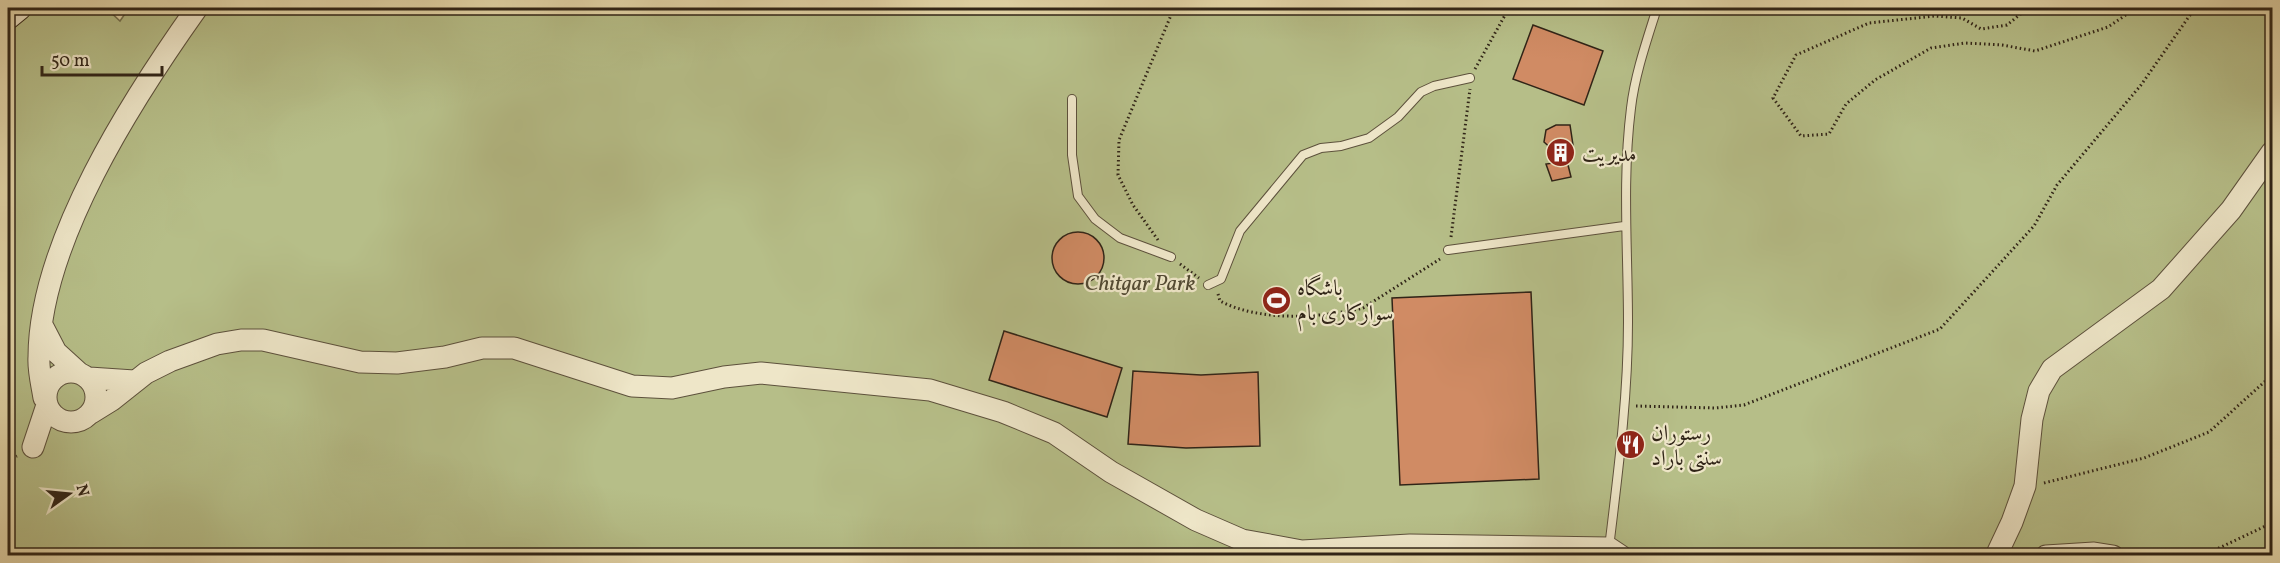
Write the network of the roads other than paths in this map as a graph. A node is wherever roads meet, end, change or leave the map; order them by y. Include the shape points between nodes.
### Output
1 (19, 8) edge
2 (197, 8) edge
3 (1657, 8) edge
4 (8, 17) edge
5 (1470, 78) road end
6 (1072, 99) dead end
7 (2272, 152) edge
8 (1624, 226) junction
9 (1448, 250) road end
10 (1171, 257) road end
11 (1208, 285) road end
12 (42, 325) junction
13 (84, 375) junction
14 (134, 381) junction
15 (46, 401) junction
16 (91, 413) junction
17 (69, 422) junction
18 (1615, 552) edge
19 (1996, 555) edge
20 (2046, 555) edge
21 (2113, 555) edge

1 - 4 main road
2 - 12 street via 154,67 74,215 51,281
3 - 8 lane via 1631,108
5 - 11 lane via 1421,92 1398,117 1369,138 1303,155 1240,231 1221,279
6 - 10 lane via 1072,155 1078,196 1095,219 1120,238
7 - 19 street via 2231,210 2161,289 2052,369 2039,391 2032,419 2025,486
8 - 9 lane
8 - 18 lane via 1626,406
12 - 13 street via 56,352
12 - 15 street via 38,358
13 - 14 street
13 - 15 street via 66,371 54,376
13 - 16 street via 95,389
14 - 16 street
14 - 18 street via 198,350 241,340 263,340 360,362 397,363 483,348 514,348 633,386 672,388 761,373 930,390 1003,412 1054,433 1111,472 1196,520 1242,540 1302,551 1410,545
15 - 17 street via 57,419
15 - 17 street via 33,447
16 - 17 street
20 - 21 street

